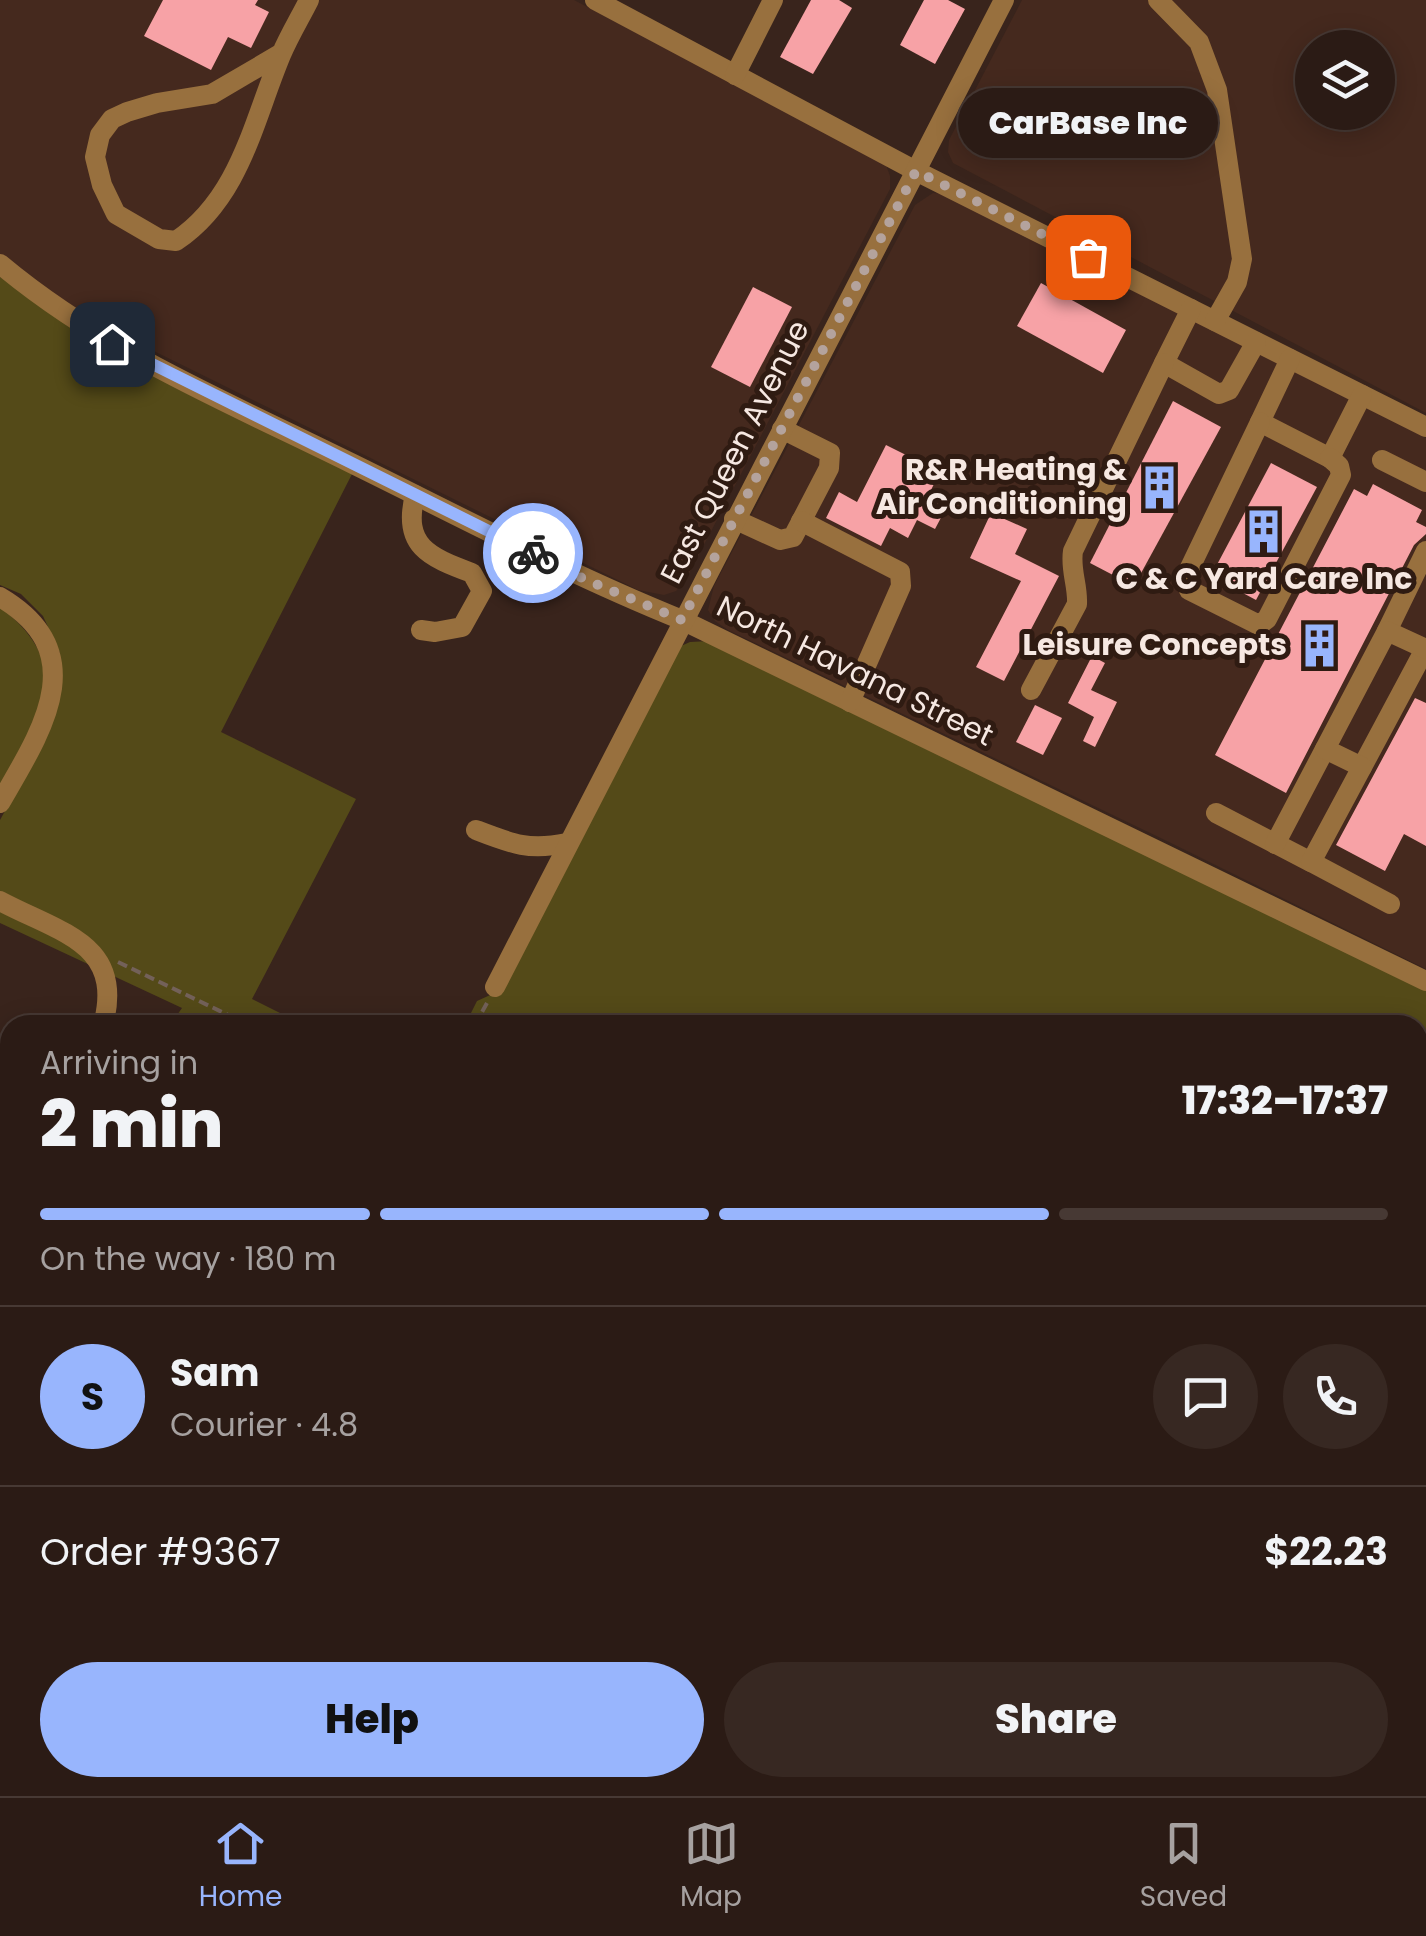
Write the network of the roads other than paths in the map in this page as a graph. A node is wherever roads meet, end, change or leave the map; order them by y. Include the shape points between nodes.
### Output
1 (309, 0) edge
2 (773, 0) edge
3 (1004, 0) edge
4 (1158, 0) edge
5 (606, 2) edge
6 (282, 53) junction
7 (734, 75) junction
8 (916, 171) junction
9 (0, 264) edge
10 (1190, 309) junction
11 (1216, 321) junction
12 (1256, 342) junction
13 (1290, 359) junction
14 (1164, 363) junction
15 (1362, 395) junction
16 (1260, 422) junction
17 (1426, 427) edge
18 (782, 428) junction
19 (1330, 458) junction
20 (1382, 460) dead end
21 (1426, 482) edge
22 (415, 495) junction
23 (734, 519) junction
24 (801, 521) junction
25 (1426, 552) edge
26 (0, 597) edge
27 (682, 620) junction
28 (422, 630) dead end
29 (1387, 631) junction
30 (1425, 650) edge
31 (1031, 690) dead end
32 (850, 702) junction
33 (1325, 748) junction
34 (1362, 768) junction
35 (0, 804) edge
36 (1216, 813) dead end
37 (476, 830) dead end
38 (567, 843) junction
39 (1275, 844) junction
40 (1311, 862) junction
41 (0, 901) edge
42 (1390, 904) dead end
43 (1426, 981) edge
44 (495, 987) road end
45 (106, 1015) edge

1 - 6 street
2 - 7 street
3 - 8 street, East Queen Avenue
4 - 11 street via 1199,42 1217,90 1242,258
5 - 7 street
6 - 6 street via 212,94 112,119 94,156 116,214 160,239 176,241 195,228 216,207 236,169
7 - 8 street
8 - 10 street
8 - 18 street, East Queen Avenue
9 - 22 street, North Havana Street via 112,344
10 - 11 street
10 - 14 street
11 - 12 street
12 - 13 street
12 - 14 street via 1230,390 1219,394
13 - 15 street
13 - 16 street
14 - 31 street via 1073,551 1077,604
15 - 17 street
15 - 19 street
16 - 19 street
16 - 19 street via 1185,578 1189,590 1259,625 1267,619 1341,475
18 - 23 street, East Queen Avenue
18 - 24 street via 830,453
20 - 21 street
22 - 27 street, North Havana Street
22 - 28 street via 409,516 414,538 423,550 472,573 482,591 462,627
23 - 24 street via 780,540 793,537
23 - 27 street, East Queen Avenue
24 - 32 street via 900,572 902,586
25 - 29 street
26 - 35 street via 29,618 50,653 54,689
27 - 32 street, North Havana Street
27 - 38 street, East Queen Avenue
29 - 30 street
29 - 33 street
30 - 34 street
32 - 43 street, North Havana Street
33 - 34 street
33 - 39 street
34 - 40 street
36 - 39 street
37 - 38 street via 518,846
38 - 44 street, East Queen Avenue
39 - 40 street
40 - 42 street
41 - 45 street via 87,947 102,963 109,982

